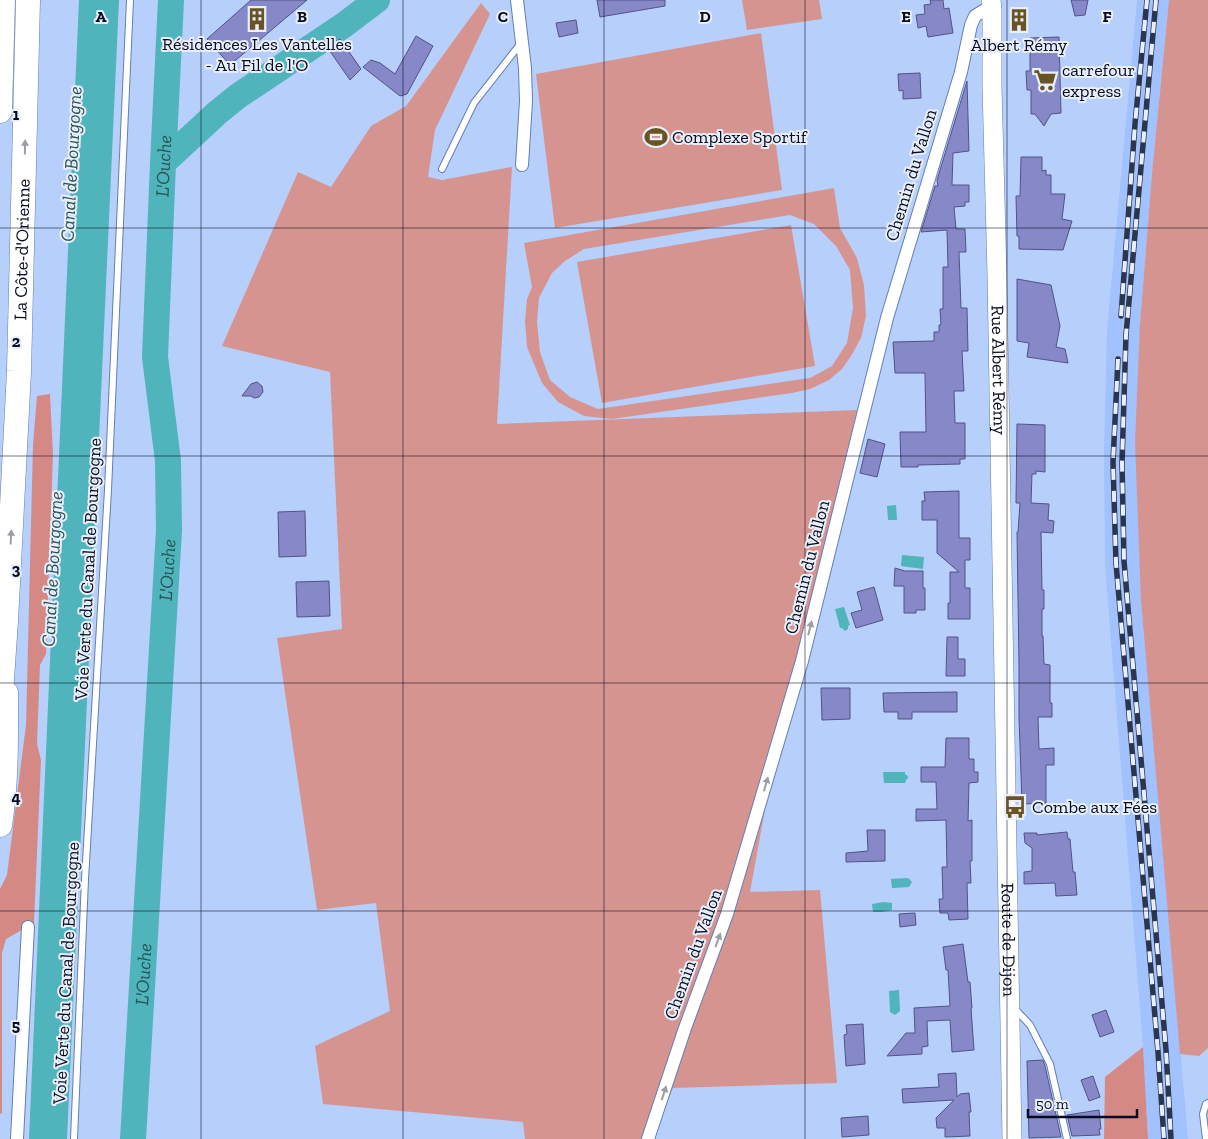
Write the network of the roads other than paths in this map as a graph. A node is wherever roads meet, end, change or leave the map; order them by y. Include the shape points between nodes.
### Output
1 (3, 0) edge
2 (28, 0) edge
3 (36, 0) edge
4 (130, 0) edge
5 (517, 0) edge
6 (991, 5) edge
7 (522, 42) junction
8 (26, 88) junction
9 (0, 110) edge
10 (522, 165) dead end
11 (442, 169) dead end
12 (6, 621) junction
13 (0, 708) edge
14 (1005, 741) joint
15 (0, 825) edge
16 (28, 927) dead end
17 (1009, 1002) junction
18 (1208, 1103) edge
19 (17, 1139) edge
20 (74, 1139) edge
21 (648, 1139) edge
22 (1012, 1139) edge
23 (1067, 1139) edge
24 (1206, 1139) edge

1 - 9 highway
2 - 8 highway, La Côte-d'Orienne
3 - 8 highway
4 - 20 lane, Voie Verte du Canal de Bourgogne
5 - 7 street
6 - 14 main road, Rue Albert Rémy
21 -> 6 street, Chemin du Vallon via 728,914 802,662 886,318 961,72 971,25 975,16
7 - 10 street via 526,68
7 - 11 lane via 474,103
12 -> 8 highway, La Côte-d'Orienne via 19,371
12 - 13 highway, La Côte-d'Orienne
12 - 15 highway via 6,760
14 - 17 main road, Route de Dijon
16 - 19 street
17 - 22 main road, Route de Dijon
17 - 23 lane via 1030,1025 1050,1064
18 - 24 lane via 1203,1114

